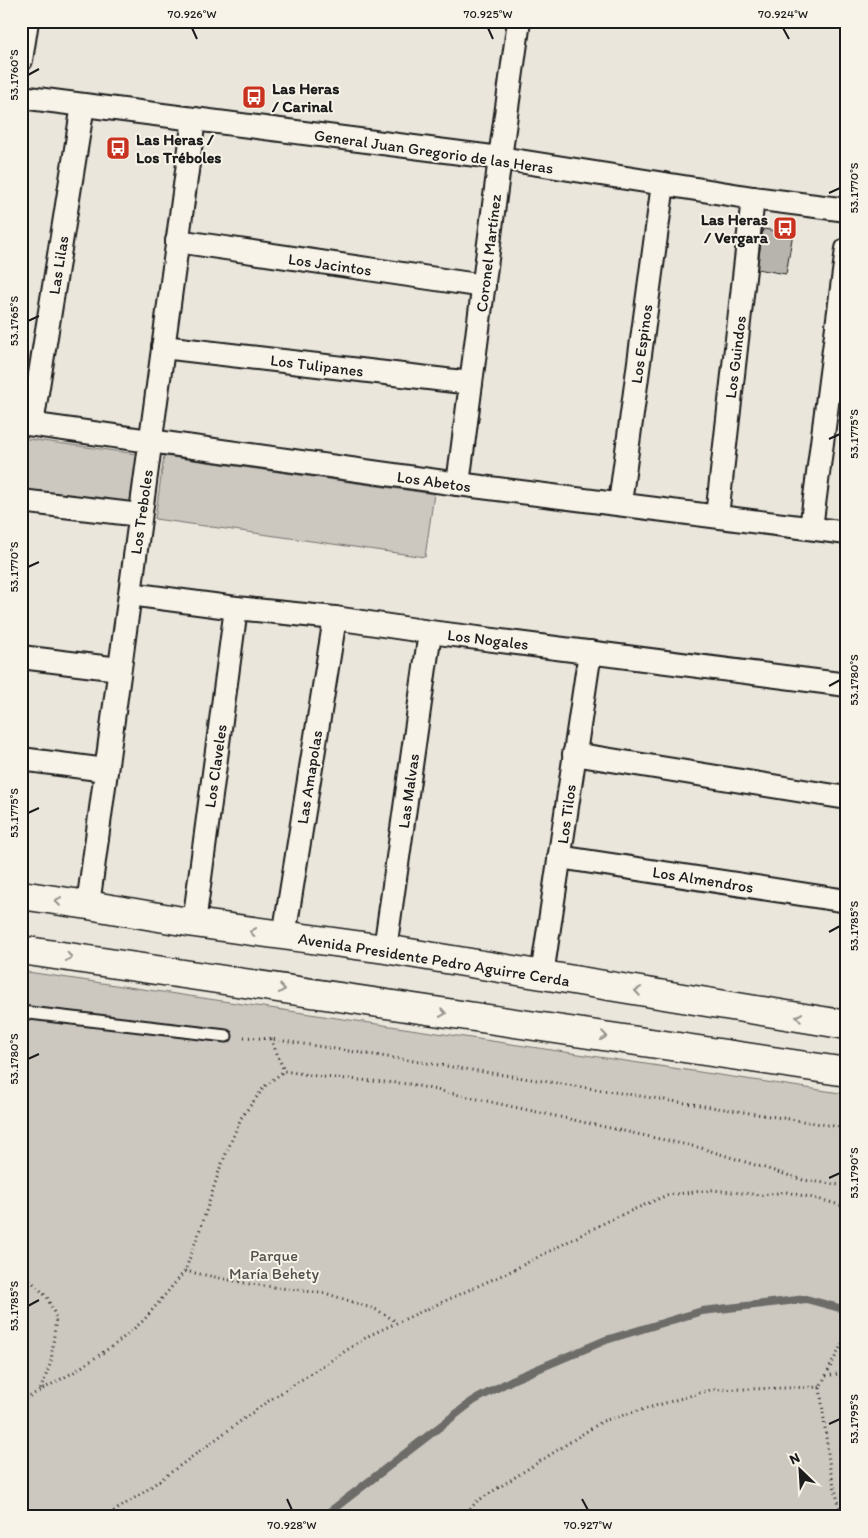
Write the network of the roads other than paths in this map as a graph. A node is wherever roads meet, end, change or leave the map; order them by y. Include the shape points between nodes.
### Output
1 (26, 21) edge
2 (519, 21) edge
3 (21, 60) edge
4 (21, 97) edge
5 (83, 105) junction
6 (194, 119) junction
7 (500, 158) junction
8 (663, 184) junction
9 (753, 198) junction
10 (847, 210) edge
11 (177, 241) junction
12 (847, 249) edge
13 (484, 286) junction
14 (163, 348) junction
15 (471, 383) junction
16 (27, 424) edge
17 (150, 440) junction
18 (458, 484) junction
19 (21, 501) edge
20 (620, 504) junction
21 (140, 515) junction
22 (717, 516) junction
23 (811, 528) junction
24 (847, 533) edge
25 (130, 594) junction
26 (236, 608) junction
27 (335, 618) junction
28 (430, 632) junction
29 (590, 652) junction
30 (21, 657) edge
31 (119, 670) junction
32 (847, 685) edge
33 (574, 754) junction
34 (21, 758) edge
35 (106, 770) junction
36 (847, 798) edge
37 (559, 857) junction
38 (21, 895) edge
39 (847, 902) edge
40 (88, 905) junction
41 (194, 923) junction
42 (284, 936) junction
43 (385, 949) junction
44 (21, 950) edge
45 (542, 975) junction
46 (21, 1012) edge
47 (847, 1025) edge
48 (226, 1036) road end
49 (847, 1072) edge

1 - 3 street
2 - 7 street, Coronel Martínez
4 - 5 street, General Juan Gregorio de las Heras
5 - 6 street, General Juan Gregorio de las Heras
5 - 16 street, Las Lilas
6 - 7 street, General Juan Gregorio de las Heras
6 - 11 street, Los Treboles
7 - 8 street, General Juan Gregorio de las Heras
7 - 13 street, Coronel Martínez
8 - 9 street, General Juan Gregorio de las Heras
8 - 20 street, Los Espinos
9 - 10 street, General Juan Gregorio de las Heras
9 - 22 street, Los Guindos
11 - 13 street, Los Jacintos
11 - 14 street, Los Treboles
12 - 23 street
13 - 15 street, Coronel Martínez
14 - 15 street, Los Tulipanes
14 - 17 street, Los Treboles
15 - 18 street, Coronel Martínez
16 - 17 street, Los Abetos
17 - 18 street, Los Abetos
17 - 21 street, Los Treboles
18 - 20 street, Los Abetos
19 - 21 street
20 - 22 street, Los Abetos
21 - 25 street, Los Treboles
22 - 23 street, Los Abetos
23 - 24 street, Los Abetos
25 - 26 street, Los Nogales
25 - 31 street, Los Treboles
26 - 27 street, Los Nogales
26 - 41 street, Los Claveles
27 - 28 street, Los Nogales
27 - 42 street, Las Amapolas
28 - 29 street, Los Nogales
28 - 43 street, Las Malvas
29 - 32 street, Los Nogales
29 - 33 street, Los Tilos
30 - 31 street
31 - 35 street, Los Treboles
33 - 36 street
33 - 37 street, Los Tilos
34 - 35 street
35 - 40 street, Los Treboles
37 - 39 street, Los Almendros
37 - 45 street, Los Tilos
40 -> 38 main road, Avenida Presidente Pedro Aguirre Cerda
40 - 41 main road, Avenida Presidente Pedro Aguirre Cerda
42 -> 41 main road, Avenida Presidente Pedro Aguirre Cerda
42 - 43 main road, Avenida Presidente Pedro Aguirre Cerda
43 - 45 main road, Avenida Presidente Pedro Aguirre Cerda
44 -> 49 main road
47 -> 45 main road, Avenida Presidente Pedro Aguirre Cerda
46 - 48 lane

